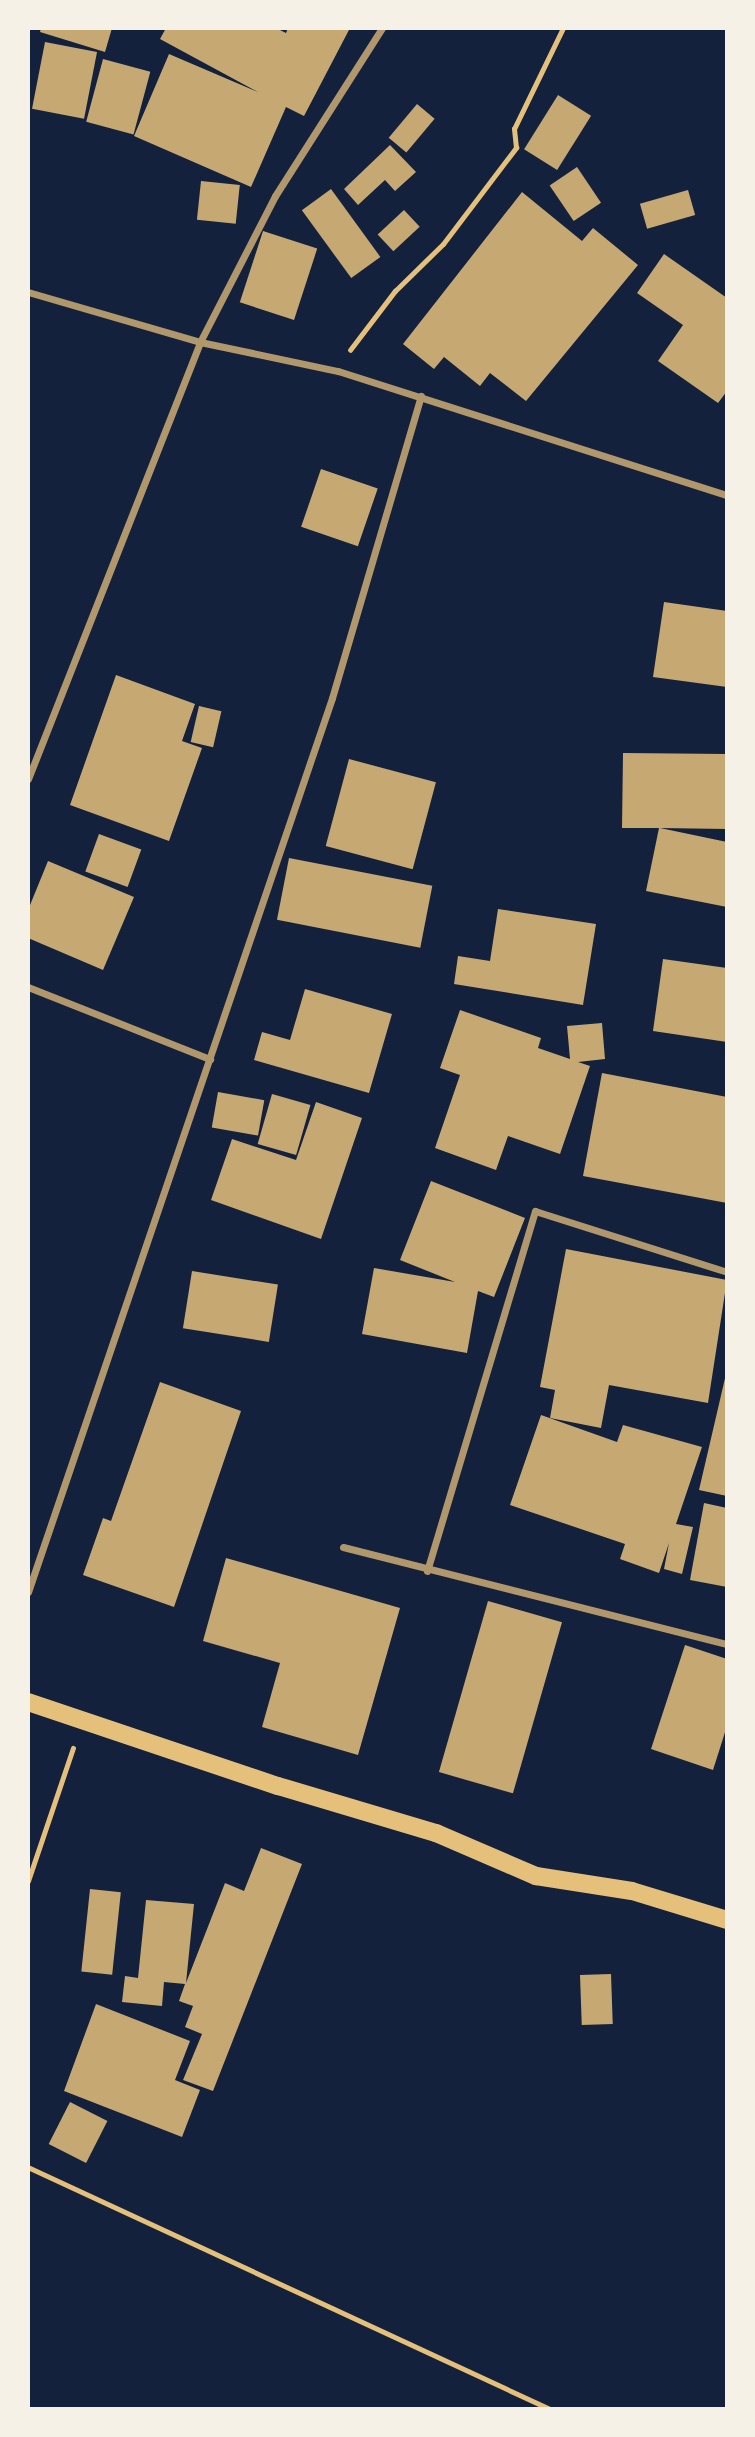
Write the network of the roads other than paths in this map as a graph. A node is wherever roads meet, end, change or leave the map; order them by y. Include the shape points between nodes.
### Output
1 (382, 28) edge
2 (28, 292) edge
3 (200, 342) junction
4 (421, 396) junction
5 (727, 495) edge
6 (28, 779) edge
7 (28, 987) edge
8 (210, 1059) junction
9 (727, 1272) edge
10 (343, 1547) dead end
11 (427, 1571) junction
12 (28, 1592) edge
13 (727, 1644) edge
14 (28, 1702) edge
15 (727, 1920) edge

1 - 3 street via 275,196
2 - 3 street
3 - 4 street via 338,371
3 - 6 street
4 - 5 street
4 - 8 street via 332,698
7 - 8 street
8 - 12 street
9 - 11 street via 534,1211
10 - 11 street
11 - 13 street
14 - 15 main road via 436,1833 536,1876 632,1891

